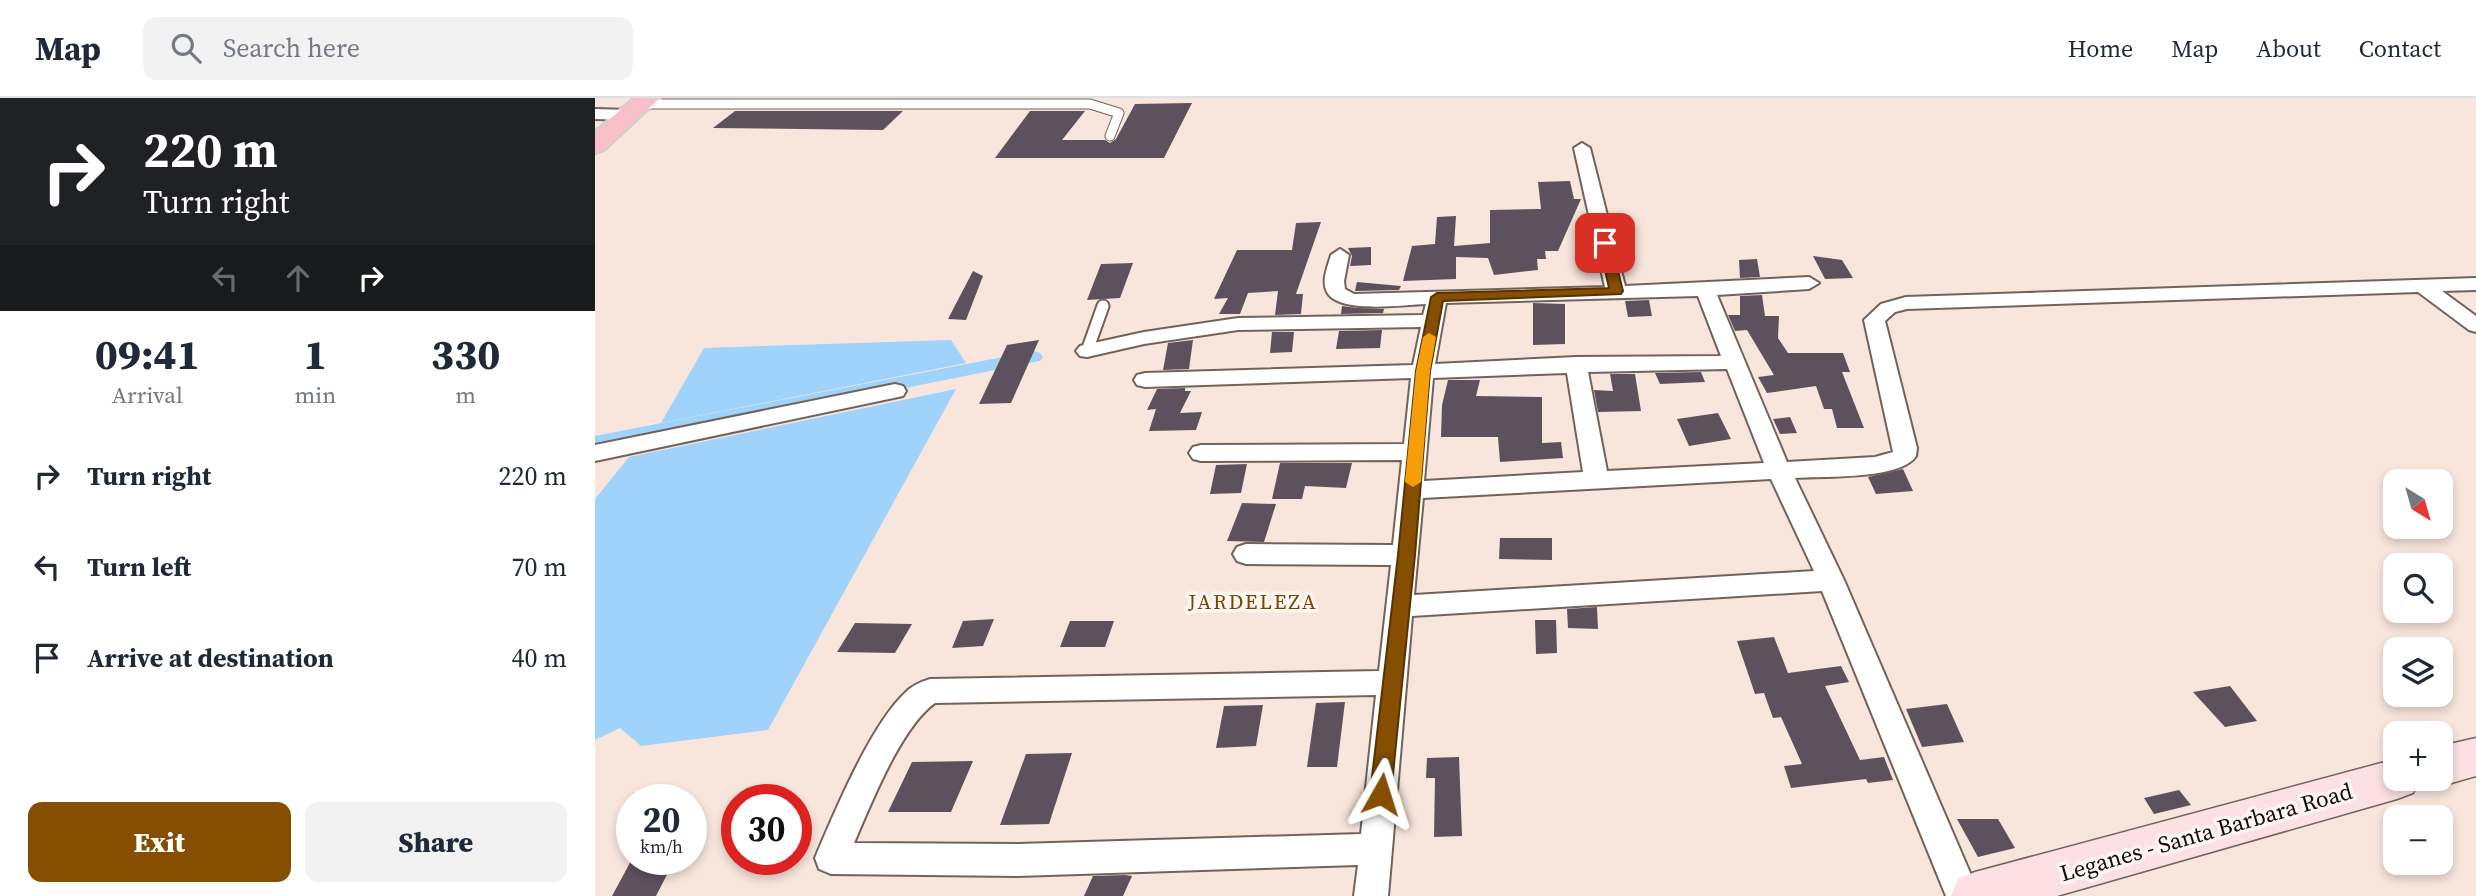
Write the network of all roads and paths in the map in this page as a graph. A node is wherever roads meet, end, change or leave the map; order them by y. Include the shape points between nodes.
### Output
1 (640, 105) edge
2 (595, 114) edge
3 (1110, 136) dead end
4 (595, 145) edge
5 (1582, 148) dead end
6 (1340, 256) dead end
7 (1809, 283) dead end
8 (2476, 284) edge
9 (2421, 285) junction
10 (1705, 290) junction
11 (1616, 291) junction
12 (1103, 306) dead end
13 (1435, 309) junction
14 (2476, 326) edge
15 (1087, 351) joint
16 (1734, 362) junction
17 (1576, 364) junction
18 (1423, 371) junction
19 (1145, 380) dead end
20 (894, 391) dead end
21 (1415, 452) junction
22 (595, 453) edge
23 (1201, 453) dead end
24 (1779, 470) junction
25 (1596, 479) junction
26 (1412, 490) junction
27 (1246, 554) dead end
28 (1406, 555) junction
29 (1831, 580) junction
30 (1400, 606) junction
31 (1392, 683) junction
32 (2476, 757) edge
33 (2453, 763) edge
34 (2383, 783) edge
35 (1375, 849) junction
36 (1371, 896) edge
37 (1963, 896) edge
38 (1975, 896) edge

1 - 2 street
1 - 3 lane via 1090,104 1119,113
1 - 4 main road
5 - 11 street
6 - 13 street via 1334,281 1344,298
7 - 10 street
8 - 9 street
9 - 14 street
9 - 24 street via 1894,306 1874,320 1904,456 1875,465
10 - 11 street
10 - 16 street
11 - 13 street
12 - 15 lane
13 - 15 street via 1238,324
13 - 18 street
16 - 17 street
16 - 24 street
17 - 18 street
17 - 25 street
18 - 19 street
18 - 21 street
20 - 22 street
21 - 23 street
21 - 26 street
24 - 25 street
24 - 29 street
25 - 26 street
26 - 28 street
27 - 28 street
28 - 30 street
29 - 30 street
29 - 37 street
30 - 31 street
31 - 35 street
31 - 35 street via 930,691 912,703 873,768 831,858 1018,860
32 - 33 main road
34 - 38 main road, Leganes - Santa Barbara Road
35 - 36 street

